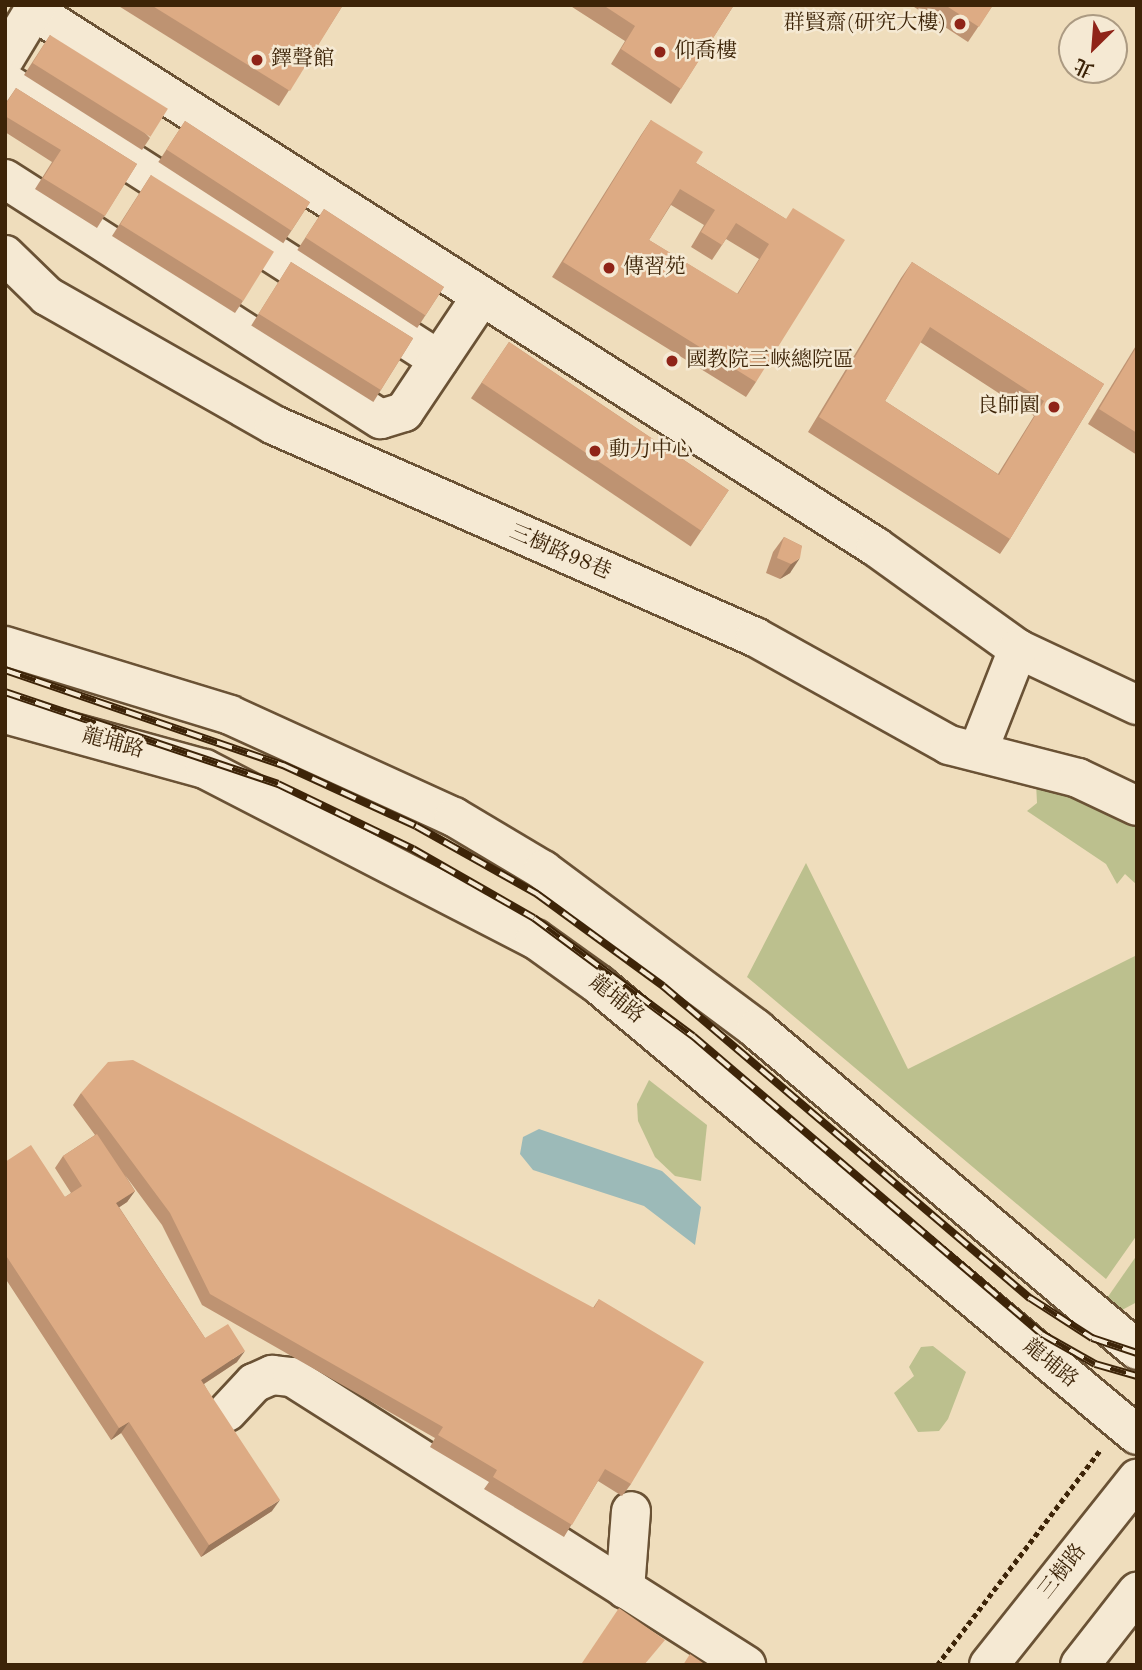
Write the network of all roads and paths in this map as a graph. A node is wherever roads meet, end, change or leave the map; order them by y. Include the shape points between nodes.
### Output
1 (35, 8) edge
2 (5, 58) edge
3 (5, 82) edge
4 (5, 179) edge
5 (5, 255) edge
6 (479, 300) junction
7 (439, 360) junction
8 (5, 646) edge
9 (1018, 649) junction
10 (1137, 705) edge
11 (5, 714) edge
12 (978, 751) junction
13 (1137, 806) edge
14 (1137, 1350) edge
15 (227, 1412) dead end
16 (1121, 1439) edge
17 (1137, 1479) edge
18 (631, 1511) dead end
19 (625, 1589) junction
20 (1137, 1592) edge
21 (746, 1665) edge
22 (937, 1665) edge
23 (989, 1665) edge
24 (1080, 1665) edge

1 - 2 street
1 - 6 street
3 - 7 street
4 - 7 street via 380,419 404,412
5 - 12 street, 三樹路98巷 via 47,296 275,425 755,637 949,745
6 - 7 street
6 - 9 street via 876,547
8 - 14 street via 230,715 454,817 543,870 756,1029
9 - 10 street
9 - 12 street
11 - 16 street, 龍埔路 via 205,769 535,939 599,985
12 - 13 street, 三樹路98巷 via 1078,778
15 - 19 street via 254,1383 272,1375 292,1377 344,1405
16 - 22 path
17 - 23 street, 三樹路
18 - 19 street
19 - 21 street
20 - 24 street

